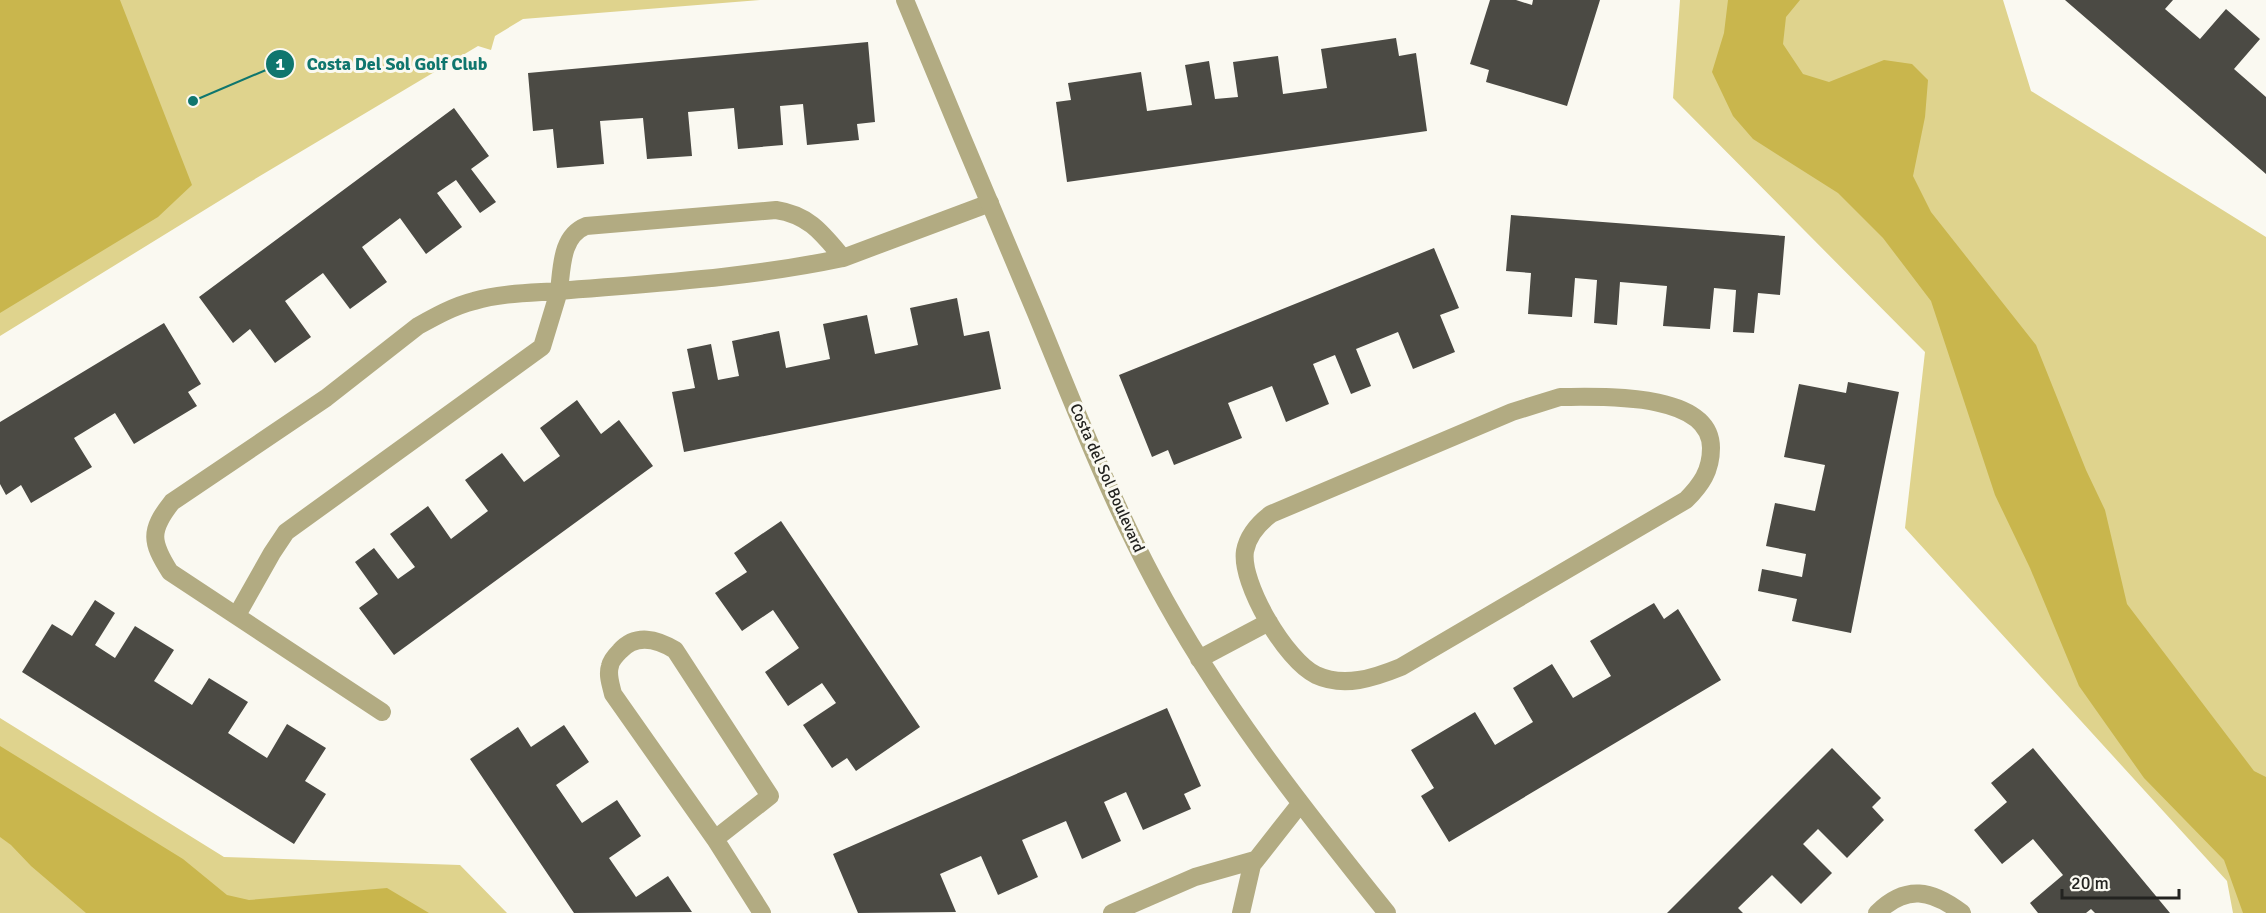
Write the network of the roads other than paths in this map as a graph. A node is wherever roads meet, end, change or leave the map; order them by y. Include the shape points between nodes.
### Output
1 (905, 0) edge
2 (990, 204) junction
3 (843, 258) junction
4 (559, 291) junction
5 (237, 615) junction
6 (1269, 622) junction
7 (1199, 659) junction
8 (382, 712) dead end
9 (1300, 804) junction
10 (715, 839) junction
11 (1255, 860) junction
12 (762, 913) edge
13 (1112, 913) edge
14 (1241, 913) edge
15 (1387, 913) edge
16 (1877, 913) edge
17 (1962, 913) edge

1 - 2 street, Costa del Sol Boulevard
2 - 3 street
2 - 7 street, Costa del Sol Boulevard via 1120,510
3 - 4 street via 742,276
3 - 4 street via 822,232 793,212 776,210 586,226 576,230 568,242
4 - 5 street via 542,347 286,532
4 - 5 street via 475,300 418,326 300,417 172,502 157,525 157,551 170,572
5 - 8 street
6 - 6 street via 1292,655 1316,675 1348,681 1392,670 1686,500 1702,484 1711,457 1711,441 1704,426 1666,403 1560,397 1512,412 1271,514 1259,524 1249,539 1245,564 1252,590
6 - 7 street
7 - 9 street, Costa del Sol Boulevard
9 - 11 street
9 - 15 street, Costa del Sol Boulevard
10 - 10 street via 613,694 609,668 626,644 650,639 675,650 770,796
10 - 12 street
11 - 13 street via 1196,877
11 - 14 street
16 - 17 street via 1909,892 1933,896

